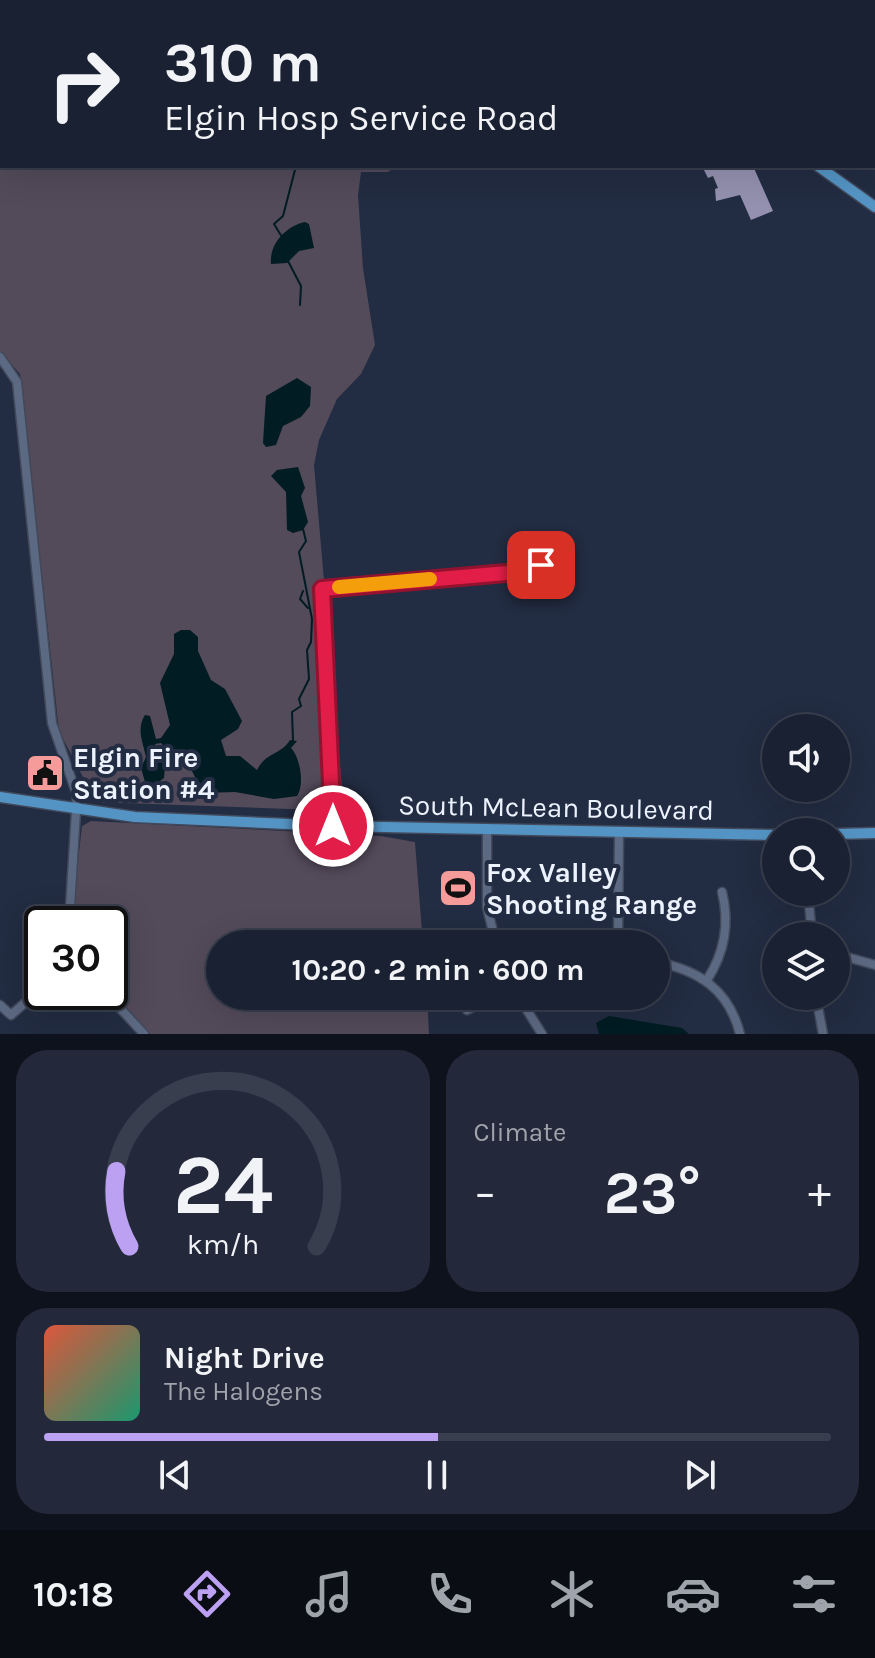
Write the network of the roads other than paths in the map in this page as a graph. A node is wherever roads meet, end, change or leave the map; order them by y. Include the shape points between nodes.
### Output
1 (821, 168) edge
2 (875, 207) edge
3 (0, 357) edge
4 (544, 551) dead end
5 (0, 797) edge
6 (77, 811) junction
7 (333, 826) junction
8 (487, 832) junction
9 (875, 833) edge
10 (619, 834) junction
11 (850, 834) edge
12 (762, 835) edge
13 (722, 892) dead end
14 (69, 906) edge
15 (493, 930) edge
16 (618, 930) edge
17 (850, 958) edge
18 (875, 965) edge
19 (670, 966) edge
20 (707, 980) junction
21 (24, 1004) edge
22 (0, 1005) edge
23 (122, 1010) edge
24 (527, 1010) edge
25 (819, 1010) edge
26 (144, 1034) edge
27 (542, 1034) edge
28 (740, 1034) edge
29 (823, 1034) edge

1 - 2 main road
3 - 6 street via 17,382 52,723 75,783
4 - 7 street via 541,565 529,571 322,589
5 - 6 main road, South McLean Boulevard
6 - 7 main road, South McLean Boulevard
6 - 14 street
7 - 8 main road, South McLean Boulevard
8 - 10 main road, South McLean Boulevard
8 - 15 street via 487,907
9 - 11 main road
10 - 12 main road, South McLean Boulevard
10 - 16 street
13 - 20 street via 725,937
17 - 18 street
19 - 20 street
20 - 28 street via 728,1004
21 - 22 street via 11,1015
23 - 26 street
24 - 27 street
25 - 29 street

